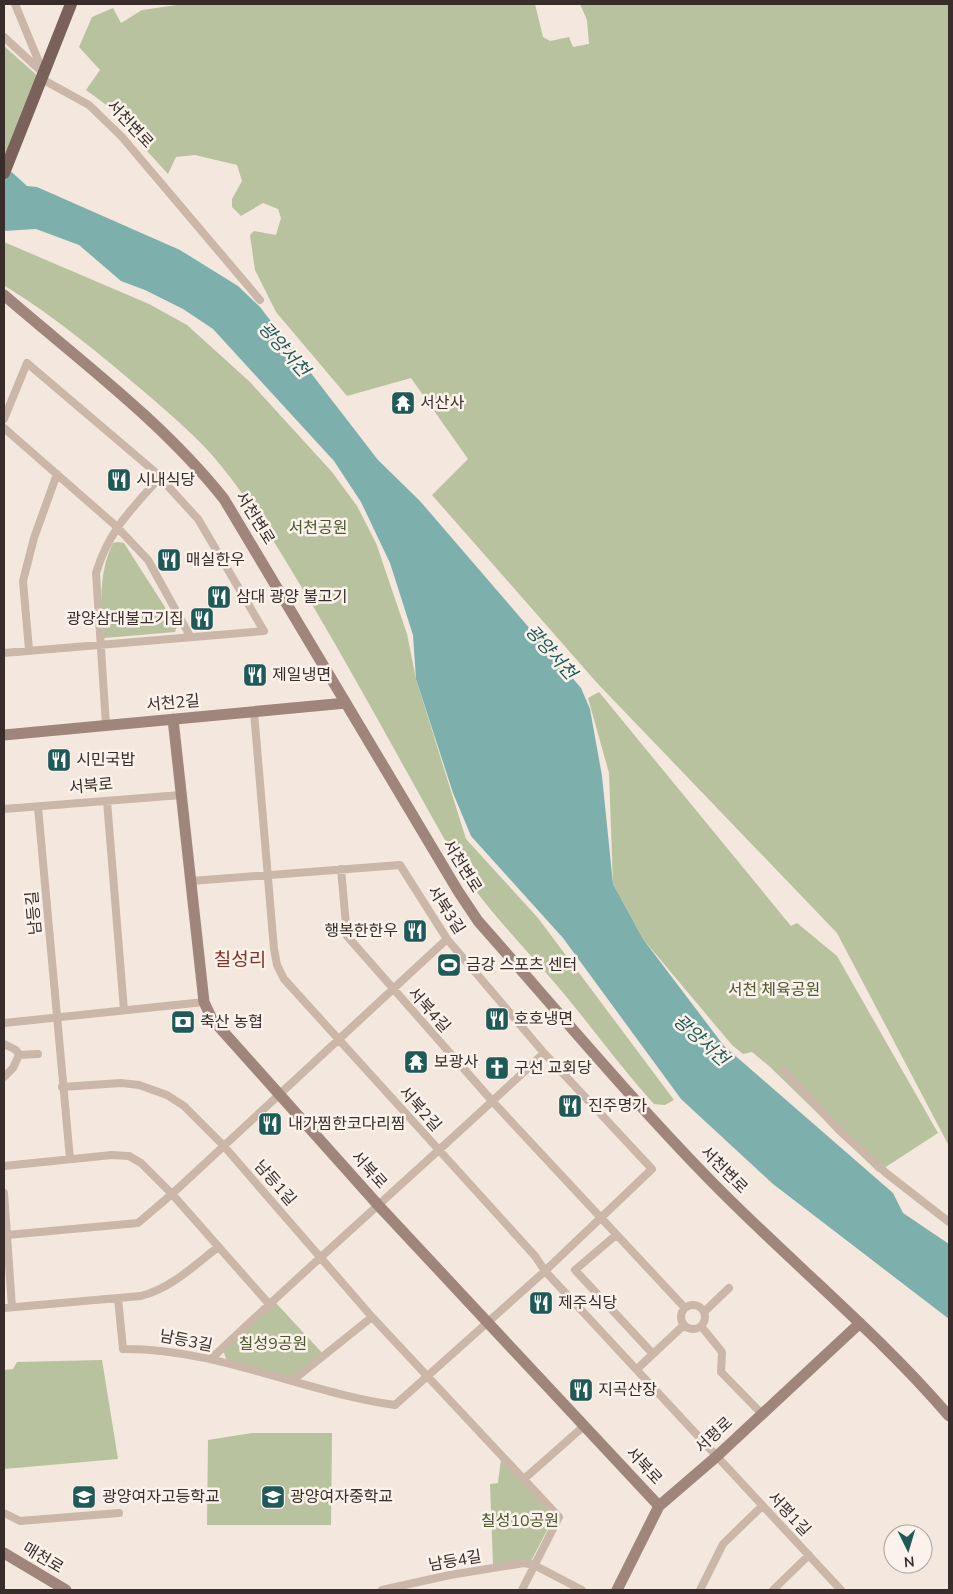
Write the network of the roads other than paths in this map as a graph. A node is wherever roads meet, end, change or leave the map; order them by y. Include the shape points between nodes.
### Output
1 (15, 4) edge
2 (71, 4) edge
3 (4, 37) edge
4 (40, 78) junction
5 (4, 173) edge
6 (4, 295) edge
7 (260, 300) dead end
8 (4, 419) edge
9 (4, 428) edge
10 (57, 474) junction
11 (160, 477) junction
12 (116, 526) junction
13 (190, 636) junction
14 (100, 645) junction
15 (29, 650) junction
16 (4, 653) edge
17 (346, 703) junction
18 (254, 712) junction
19 (173, 719) junction
20 (106, 725) junction
21 (4, 734) edge
22 (182, 795) junction
23 (107, 801) junction
24 (38, 807) junction
25 (4, 809) edge
26 (341, 869) junction
27 (268, 875) junction
28 (191, 881) junction
29 (447, 939) junction
30 (392, 989) junction
31 (204, 1002) junction
32 (124, 1010) junction
33 (56, 1017) junction
34 (4, 1023) edge
35 (338, 1039) junction
36 (4, 1044) edge
37 (544, 1053) junction
38 (38, 1054) dead end
39 (19, 1055) junction
40 (784, 1072) dead end
41 (4, 1077) edge
42 (62, 1087) junction
43 (280, 1094) junction
44 (492, 1102) junction
45 (223, 1145) junction
46 (439, 1151) junction
47 (70, 1159) junction
48 (4, 1166) edge
49 (4, 1193) edge
50 (172, 1194) junction
51 (379, 1206) junction
52 (599, 1218) junction
53 (949, 1222) edge
54 (7, 1235) junction
55 (616, 1235) junction
56 (218, 1247) junction
57 (321, 1256) junction
58 (545, 1271) junction
59 (729, 1288) dead end
60 (118, 1298) junction
61 (269, 1304) junction
62 (8, 1307) edge
63 (685, 1308) junction
64 (704, 1312) junction
65 (372, 1317) junction
66 (487, 1322) junction
67 (860, 1323) junction
68 (684, 1325) junction
69 (701, 1326) junction
70 (653, 1354) junction
71 (211, 1360) junction
72 (637, 1368) junction
73 (428, 1374) junction
74 (292, 1381) junction
75 (761, 1413) junction
76 (949, 1416) edge
77 (584, 1426) junction
78 (716, 1457) junction
79 (524, 1479) junction
80 (659, 1506) junction
81 (762, 1506) junction
82 (4, 1512) edge
83 (119, 1513) dead end
84 (4, 1553) edge
85 (809, 1555) junction
86 (534, 1565) junction
87 (66, 1590) edge
88 (382, 1590) edge
89 (522, 1590) edge
90 (582, 1590) edge
91 (617, 1590) edge
92 (700, 1590) edge
93 (773, 1590) edge
94 (841, 1590) edge

1 - 4 street
2 - 4 main road
3 - 4 street, 서천변로
4 - 5 main road
4 - 7 street, 서천변로 via 89,105 122,137
6 - 17 street, 서천변로 via 162,431 201,470 224,499
8 - 11 street via 27,363
9 - 10 street
10 - 12 street
10 - 15 street via 34,538 24,581
11 - 12 street
11 - 13 street via 198,519 264,630
12 - 13 street via 148,560
12 - 14 street via 103,549 96,573
13 - 14 street
14 - 15 street
14 - 20 street
15 - 16 street
17 - 18 street, 서천2길
17 - 67 street, 서천변로 via 478,921 643,1109 711,1181
18 - 19 street, 서천2길
18 - 27 street, 서북2길
19 - 20 street, 서천2길
19 - 22 street, 서북로
20 - 21 street, 서천2길
22 - 23 street, 서북로
22 - 28 street, 서북로
23 - 24 street, 서북로
23 - 32 street
24 - 25 street, 서북로
24 - 33 street, 남등길
26 - 27 street, 서북3길
26 - 29 street, 서북3길 via 400,865
26 - 30 street, 서북4길 via 346,936
27 - 28 street, 서북3길
27 - 35 street, 서북2길 via 277,965 293,990
28 - 31 street, 서북로
29 - 30 street
29 - 37 street, 서북3길
30 - 35 street
30 - 44 street, 서북4길
31 - 32 street
31 - 43 street, 서북로 via 212,1019
32 - 33 street
33 - 34 street
33 - 42 street, 남등길
35 - 43 street
35 - 46 street, 서북2길
36 - 39 street
37 - 44 street
37 - 52 street, 서북3길 via 652,1169
38 - 39 street
39 - 41 street
40 - 53 street via 839,1130
42 - 45 street, 남등1길 via 121,1083 139,1085 167,1095 184,1106
42 - 47 street, 남등길
43 - 45 street
43 - 51 street, 서북로
44 - 46 street
44 - 52 street, 서북4길
45 - 50 street
45 - 57 street, 남등1길
46 - 51 street
46 - 58 street, 서북2길
47 - 48 street
47 - 50 street via 129,1156 141,1163
49 - 54 street
50 - 54 street via 138,1223
50 - 56 street
51 - 57 street
51 - 66 street, 서북로
52 - 55 street, 서북4길
52 - 58 street
54 - 62 street
55 - 63 street, 서북4길
55 - 70 street via 575,1270
56 - 60 street via 166,1287 141,1296
56 - 61 street
57 - 61 street
57 - 65 street, 남등1길
58 - 66 street
58 - 72 street, 서북2길
59 - 64 street
60 - 62 street
60 - 71 street, 남등3길 via 123,1349 156,1348
61 - 71 street
63 - 64 street via 696,1305
63 - 68 street via 681,1319
64 - 69 street
65 - 73 street, 남등1길
65 - 74 street
66 - 73 street
66 - 77 street, 서북로
67 - 75 street, 서평로
67 - 76 street, 서천변로
68 - 69 street via 695,1329
68 - 70 street
69 - 75 street via 722,1352 721,1372
70 - 72 street
71 - 74 street, 남등3길
72 - 78 street, 서북2길
73 - 74 street, 남등3길 via 395,1405 364,1401
73 - 79 street, 남등1길
75 - 78 street, 서평로
77 - 79 street
77 - 80 street, 서북로
78 - 80 street, 서평로
78 - 81 street, 서평1길
79 - 86 street, 남등1길 via 559,1517
80 - 91 street, 서평로
81 - 85 street, 서평1길
81 - 92 street via 724,1544
82 - 83 street via 20,1521
84 - 87 street, 매천로
85 - 93 street
85 - 94 street, 서평1길
86 - 88 street, 남등4길 via 524,1563 450,1575
86 - 89 street, 남등1길
86 - 90 street

